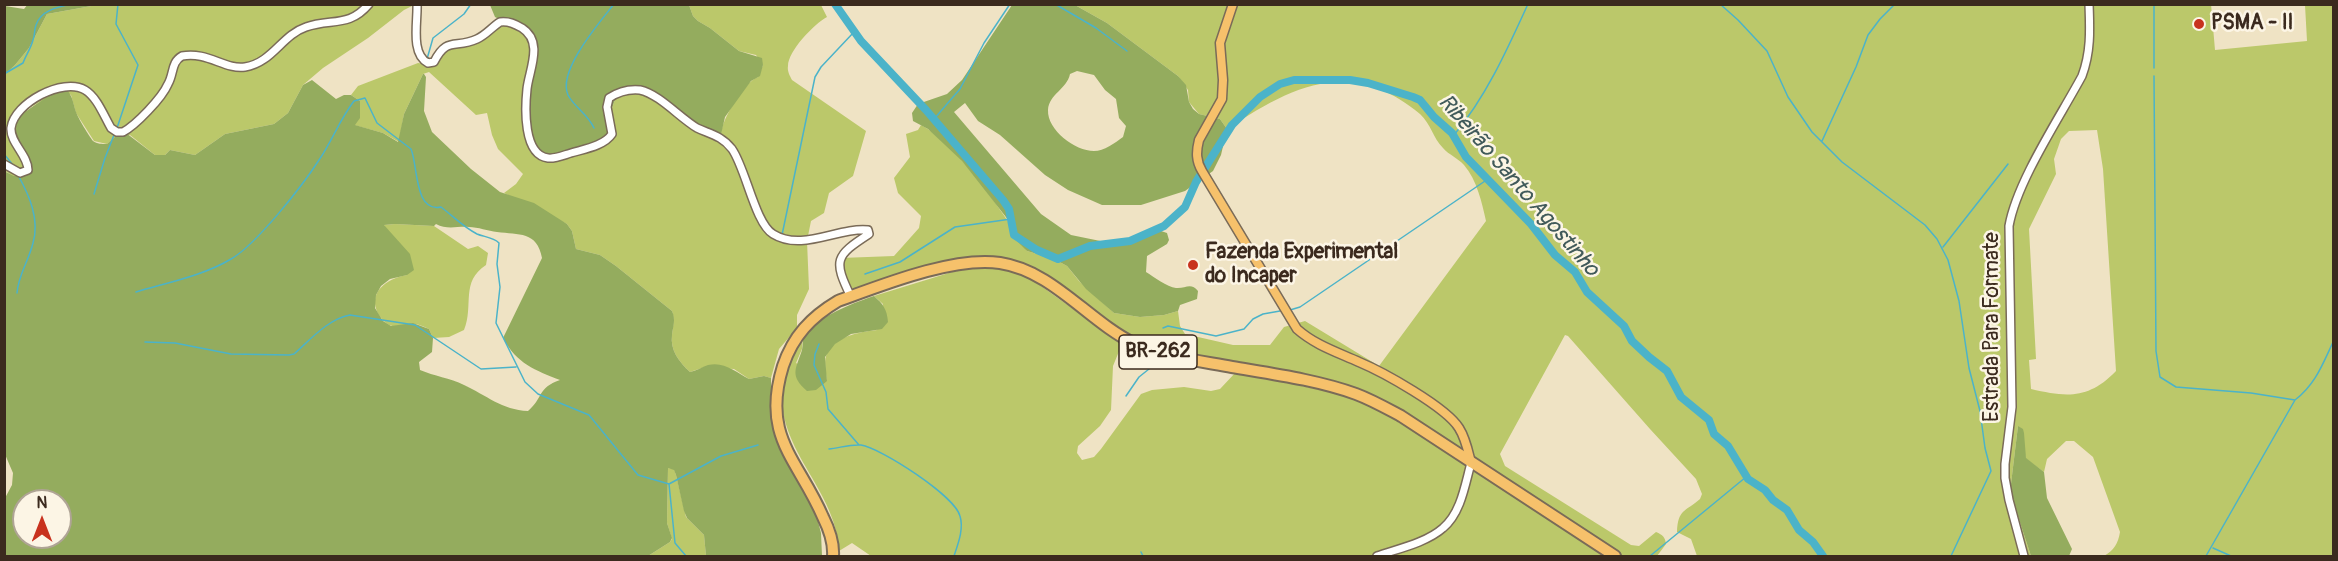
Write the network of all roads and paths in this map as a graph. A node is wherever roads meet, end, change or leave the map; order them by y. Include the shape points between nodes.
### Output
1 (369, 4) edge
2 (417, 4) edge
3 (1233, 4) edge
4 (2089, 4) edge
5 (4, 164) edge
6 (851, 297) junction
7 (1471, 463) junction
8 (833, 556) edge
9 (1377, 556) edge
10 (1615, 556) edge
11 (2024, 556) edge

1 - 5 street via 354,19 299,30 271,55 246,67 205,56 182,56 174,63 169,83 152,107 123,132 111,128 87,91 67,86 54,88 26,105 13,122 12,134 28,170 20,172
2 - 6 street via 418,49 428,63 434,62 445,46 478,39 500,22 525,31 534,47 526,91 526,122 530,143 540,156 553,158 605,142 612,134 609,98 624,91 643,91 697,128 727,143 772,233 808,239 868,231 846,249 840,262
3 - 7 main road via 1220,43 1222,99 1197,147 1197,159 1207,181 1298,329 1315,342 1387,376 1448,417 1460,429
4 - 11 street, Estrada Para Formate via 2090,42 2082,76 2029,173 2009,226 2012,407 2005,478
6 - 7 highway, BR-262 via 963,263 1017,267 1047,282 1135,344 1354,393 1401,416
6 - 8 highway, BR-262 via 823,310 798,334 786,357 777,394 780,437 820,509 829,530
7 - 9 street via 1457,508 1443,528
7 - 10 highway, BR-262

